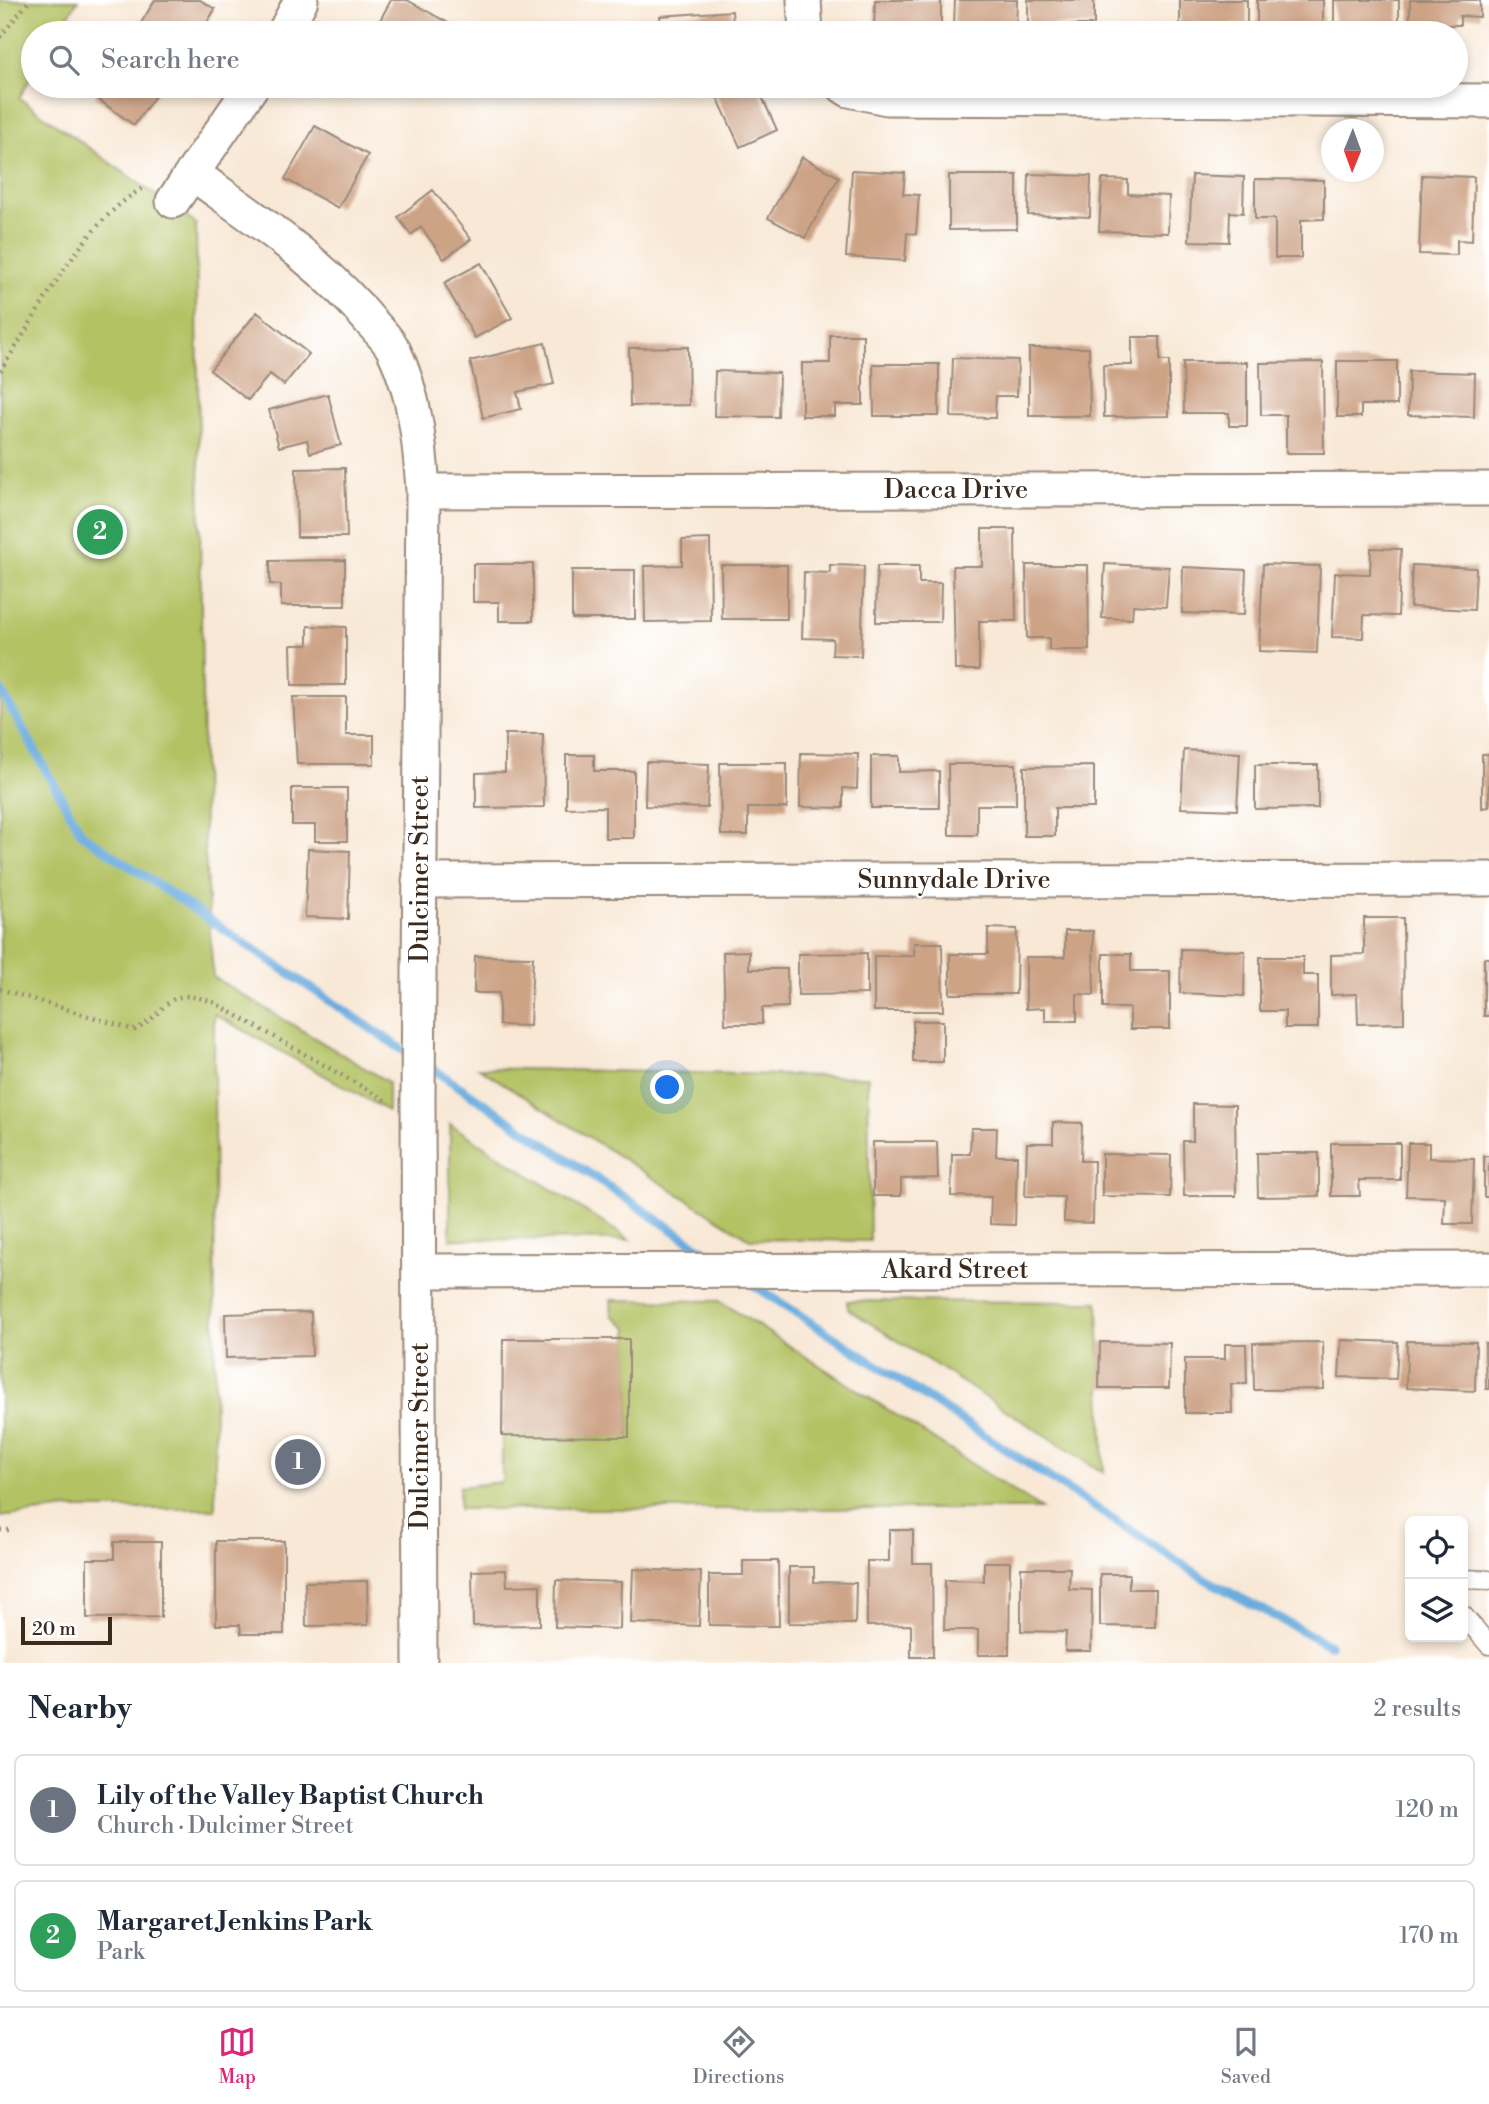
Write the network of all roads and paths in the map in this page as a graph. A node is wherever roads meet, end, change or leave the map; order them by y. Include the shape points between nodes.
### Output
1 (30, 0) edge
2 (301, 0) edge
3 (804, 0) edge
4 (290, 21) edge
5 (805, 21) edge
6 (0, 37) edge
7 (244, 98) edge
8 (887, 98) edge
9 (1489, 101) edge
10 (192, 173) junction
11 (161, 192) joint
12 (0, 371) edge
13 (1489, 489) edge
14 (423, 491) junction
15 (1489, 879) edge
16 (419, 881) junction
17 (0, 989) edge
18 (419, 1109) junction
19 (1489, 1269) edge
20 (421, 1271) junction
21 (0, 1530) edge
22 (10, 1530) dead end
23 (1468, 1579) edge
24 (1489, 1580) edge
25 (1468, 1621) edge
26 (1489, 1644) edge
27 (420, 1663) edge

1 - 6 path
2 - 4 street
3 - 5 street
7 - 10 street
8 - 9 street
10 - 11 street
10 - 14 street, Dulcimer Street via 345,290 393,348 417,424
11 - 12 path via 125,197 66,266
13 - 14 street, Dacca Drive
14 - 16 street, Dulcimer Street
15 - 16 street, Sunnydale Drive
16 - 18 street, Dulcimer Street
17 - 18 path via 134,1030 166,1003 194,995
18 - 20 street, Dulcimer Street
19 - 20 street, Akard Street
20 - 27 street, Dulcimer Street
21 - 22 path
23 - 24 lane
25 - 26 lane

